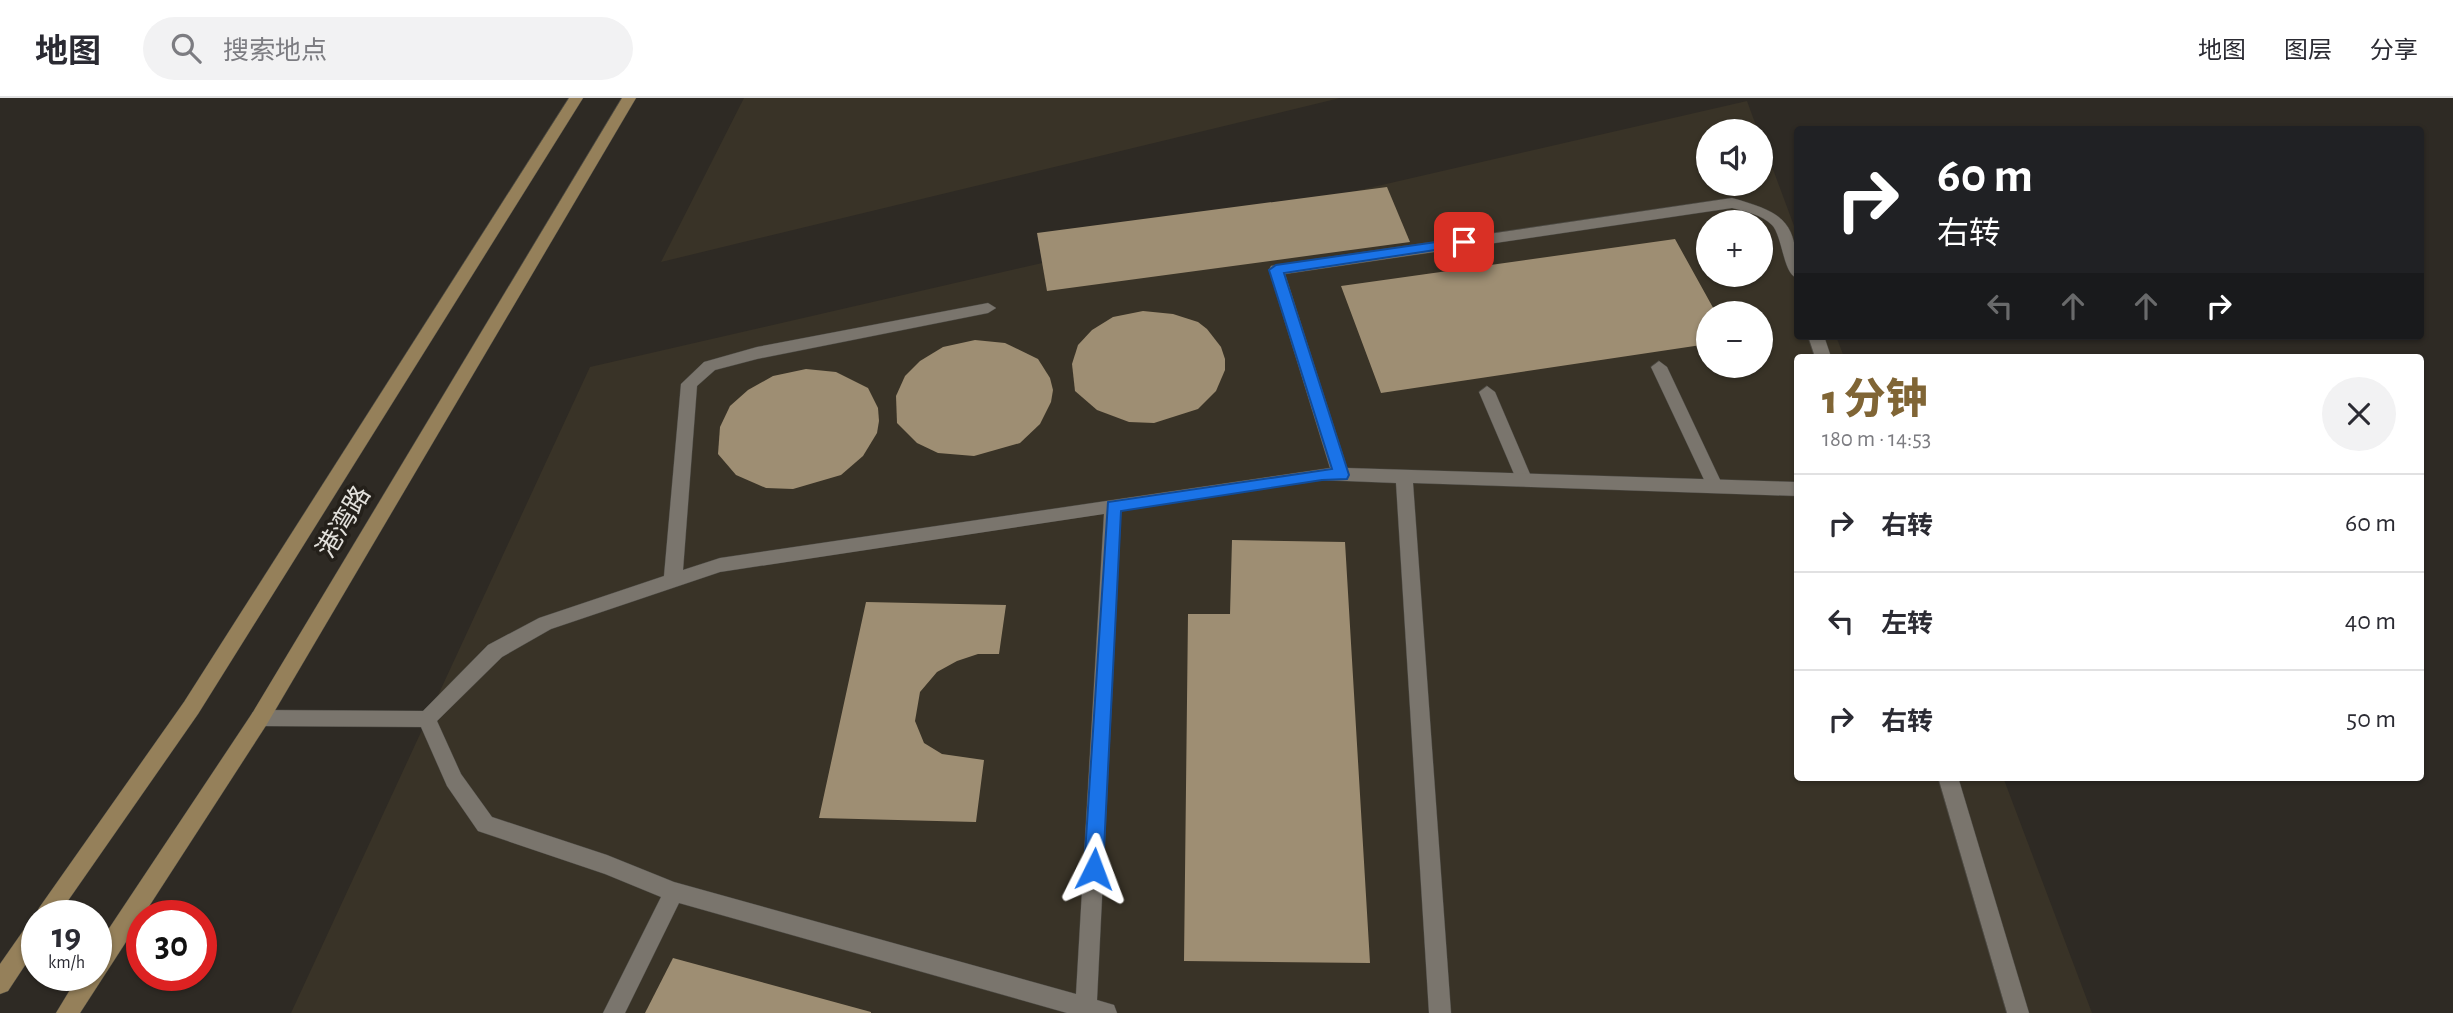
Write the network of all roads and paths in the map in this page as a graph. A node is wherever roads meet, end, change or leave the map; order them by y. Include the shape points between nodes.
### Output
1 (576, 98) edge
2 (629, 98) edge
3 (1794, 263) edge
4 (988, 309) dead end
5 (1659, 367) dead end
6 (1488, 392) dead end
7 (1341, 475) junction
8 (1404, 477) junction
9 (1525, 481) junction
10 (1715, 486) junction
11 (1794, 489) edge
12 (1113, 506) junction
13 (673, 580) junction
14 (260, 718) junction
15 (427, 719) junction
16 (1949, 781) edge
17 (674, 892) junction
18 (57, 900) edge
19 (112, 943) edge
20 (21, 952) edge
21 (0, 983) edge
22 (80, 991) edge
23 (1096, 1011) edge
24 (66, 1013) edge
25 (614, 1013) edge
26 (1440, 1013) edge
27 (2018, 1013) edge

1 - 18 street, 港湾路 via 191,708
2 - 14 street, 港湾路
3 - 7 street via 1783,225 1766,211 1732,203 1276,270
4 - 13 street via 710,366 690,384
5 - 10 street
6 - 9 street
7 - 8 street
7 - 12 street via 1322,474
8 - 9 street
8 - 26 street
9 - 10 street
10 - 11 street
12 - 13 street via 720,565
12 - 23 street
13 - 15 street via 535,629 495,651
14 - 15 street
14 - 19 street, 港湾路
15 - 17 street via 454,780 485,824
16 - 27 street
17 - 23 street
17 - 25 street
20 - 21 street
22 - 24 street

